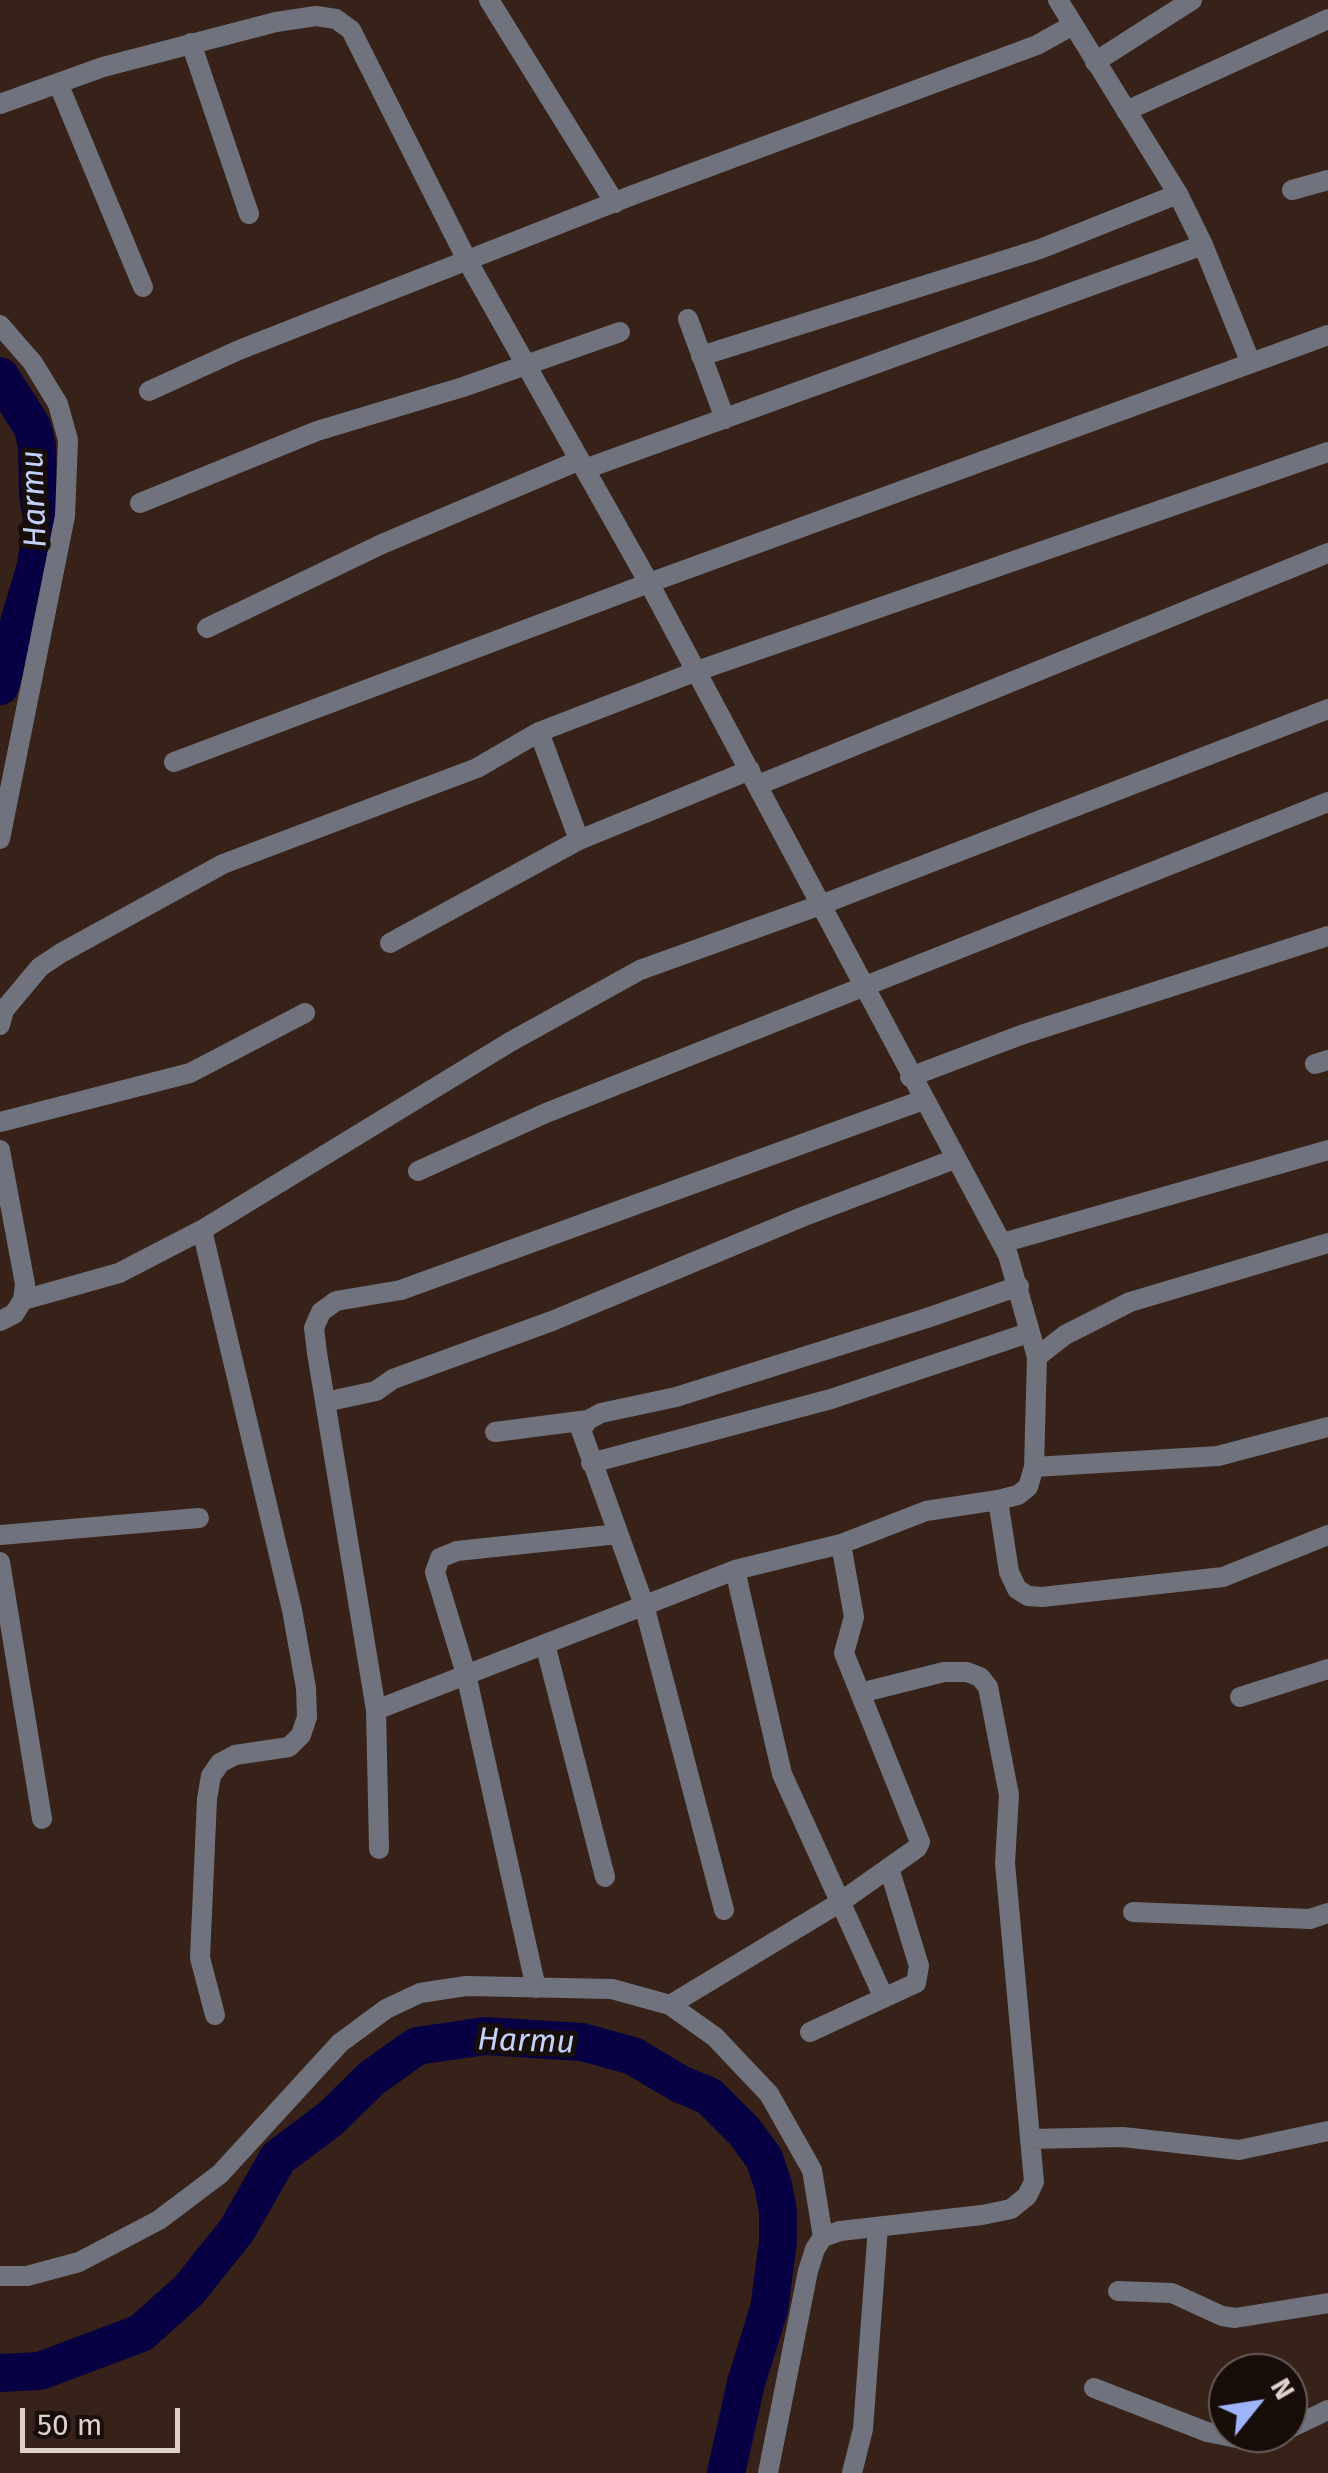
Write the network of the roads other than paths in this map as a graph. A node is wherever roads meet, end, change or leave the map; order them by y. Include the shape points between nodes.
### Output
1 (490, 0) edge
2 (1058, 0) edge
3 (1192, 0) edge
4 (1328, 19) edge
5 (1073, 25) junction
6 (191, 43) junction
7 (1096, 62) junction
8 (58, 83) junction
9 (0, 104) edge
10 (1126, 110) junction
11 (1328, 180) edge
12 (1292, 190) dead end
13 (1178, 194) junction
14 (615, 203) junction
15 (249, 214) dead end
16 (1204, 245) junction
17 (468, 262) junction
18 (144, 287) dead end
19 (688, 319) dead end
20 (0, 325) edge
21 (620, 332) dead end
22 (1328, 335) edge
23 (701, 356) junction
24 (1250, 361) junction
25 (525, 363) junction
26 (149, 391) dead end
27 (725, 419) junction
28 (1328, 452) edge
29 (583, 465) junction
30 (140, 503) dead end
31 (1328, 554) edge
32 (649, 583) junction
33 (207, 628) dead end
34 (697, 671) junction
35 (1328, 709) edge
36 (539, 732) junction
37 (174, 762) dead end
38 (754, 777) junction
39 (1328, 802) edge
40 (0, 839) edge
41 (579, 840) junction
42 (822, 904) junction
43 (1328, 936) edge
44 (390, 943) dead end
45 (865, 986) junction
46 (305, 1013) dead end
47 (0, 1024) edge
48 (910, 1077) junction
49 (923, 1100) junction
50 (0, 1122) edge
51 (0, 1150) edge
52 (1328, 1150) edge
53 (955, 1159) junction
54 (418, 1171) dead end
55 (202, 1230) junction
56 (1002, 1243) junction
57 (1328, 1243) edge
58 (1019, 1286) junction
59 (23, 1300) junction
60 (0, 1321) edge
61 (1028, 1333) junction
62 (1037, 1357) junction
63 (325, 1402) junction
64 (588, 1420) junction
65 (1328, 1427) edge
66 (495, 1432) dead end
67 (591, 1463) junction
68 (1034, 1467) junction
69 (998, 1500) junction
70 (199, 1518) dead end
71 (0, 1534) edge
72 (618, 1534) junction
73 (1328, 1535) edge
74 (840, 1544) junction
75 (0, 1562) edge
76 (735, 1570) junction
77 (644, 1605) junction
78 (545, 1644) junction
79 (1328, 1669) edge
80 (466, 1674) junction
81 (10, 1683) edge
82 (860, 1693) junction
83 (1240, 1697) dead end
84 (376, 1710) junction
85 (42, 1819) dead end
86 (379, 1849) dead end
87 (889, 1868) junction
88 (605, 1876) dead end
89 (839, 1903) junction
90 (724, 1910) dead end
91 (1133, 1912) dead end
92 (1328, 1913) edge
93 (536, 1988) junction
94 (884, 1998) junction
95 (670, 2005) junction
96 (215, 2015) dead end
97 (810, 2032) dead end
98 (1328, 2131) edge
99 (1030, 2139) junction
100 (878, 2227) junction
101 (823, 2237) junction
102 (0, 2276) edge
103 (1118, 2291) dead end
104 (1328, 2303) edge
105 (1094, 2388) dead end
106 (1208, 2432) edge
107 (768, 2473) edge
108 (852, 2473) edge

1 - 14 street
2 - 5 street
3 - 7 street
4 - 10 street
5 - 7 street
5 - 14 street via 1037,45
6 - 8 street
6 - 15 street
6 - 17 street via 316,16 351,30
7 - 10 street
8 - 9 street
8 - 18 street
10 - 13 street
11 - 12 street
13 - 16 street
13 - 23 street via 1040,249
14 - 17 street
16 - 24 street
16 - 27 street
17 - 25 street
17 - 26 street
19 - 23 street
20 - 40 street via 58,404 68,440 66,516
21 - 25 street
22 - 24 street
23 - 27 street
24 - 32 street
25 - 29 street
25 - 30 street via 317,431
27 - 29 street
28 - 34 street
29 - 32 street
29 - 33 street via 382,544
31 - 38 street
32 - 34 street
32 - 37 street
34 - 36 street
34 - 38 street
35 - 42 street
36 - 41 street
36 - 47 street via 476,768 223,864 40,967
38 - 41 street
38 - 42 street
39 - 45 street
41 - 44 street
42 - 45 street
42 - 55 street via 640,970
43 - 48 street
45 - 48 street
45 - 54 street
46 - 50 street via 190,1074
48 - 49 street
49 - 53 street
49 - 63 street via 401,1290 336,1300 314,1328
51 - 59 street
52 - 56 street
53 - 56 street
53 - 63 street via 376,1391
55 - 59 street via 118,1273
55 - 96 street via 292,1610 307,1717 289,1747 235,1755 211,1776 200,1958
56 - 58 street
57 - 62 street via 1130,1302
58 - 61 street
58 - 64 street
59 - 60 street
61 - 62 street
61 - 67 street via 831,1399
62 - 68 street
63 - 84 street
64 - 66 street
64 - 67 street via 581,1430
65 - 68 street via 1218,1456
67 - 72 street
68 - 69 street via 1028,1487
69 - 73 street via 1009,1572 1016,1590 1028,1596 1223,1577
69 - 74 street via 926,1511
70 - 71 street
72 - 77 street
72 - 80 street via 440,1558 436,1572
74 - 76 street
74 - 82 street via 854,1617 844,1652
75 - 81 street
76 - 77 street
76 - 89 street via 782,1774
77 - 78 street
77 - 90 street
78 - 80 street
78 - 88 street
79 - 83 street
80 - 84 street
80 - 93 street
81 - 85 street
82 - 87 street via 919,1835 917,1848
82 - 99 street via 944,1672 967,1672 988,1687 1009,1795 1005,1863
84 - 86 street
87 - 89 street
87 - 94 street via 920,1974 916,1983
89 - 94 street
89 - 95 street
91 - 92 street via 1310,1919
93 - 95 street via 612,1989
93 - 102 street via 466,1986 420,1993 386,2010 340,2043 220,2174 159,2220 79,2262
94 - 97 street
95 - 101 street via 715,2037 769,2094 812,2170
98 - 99 street via 1239,2150 1122,2137
99 - 100 street via 1034,2182 1010,2209
100 - 101 street
100 - 108 street via 863,2429
101 - 107 street via 808,2271
103 - 104 street via 1172,2294 1234,2318
105 - 106 street

